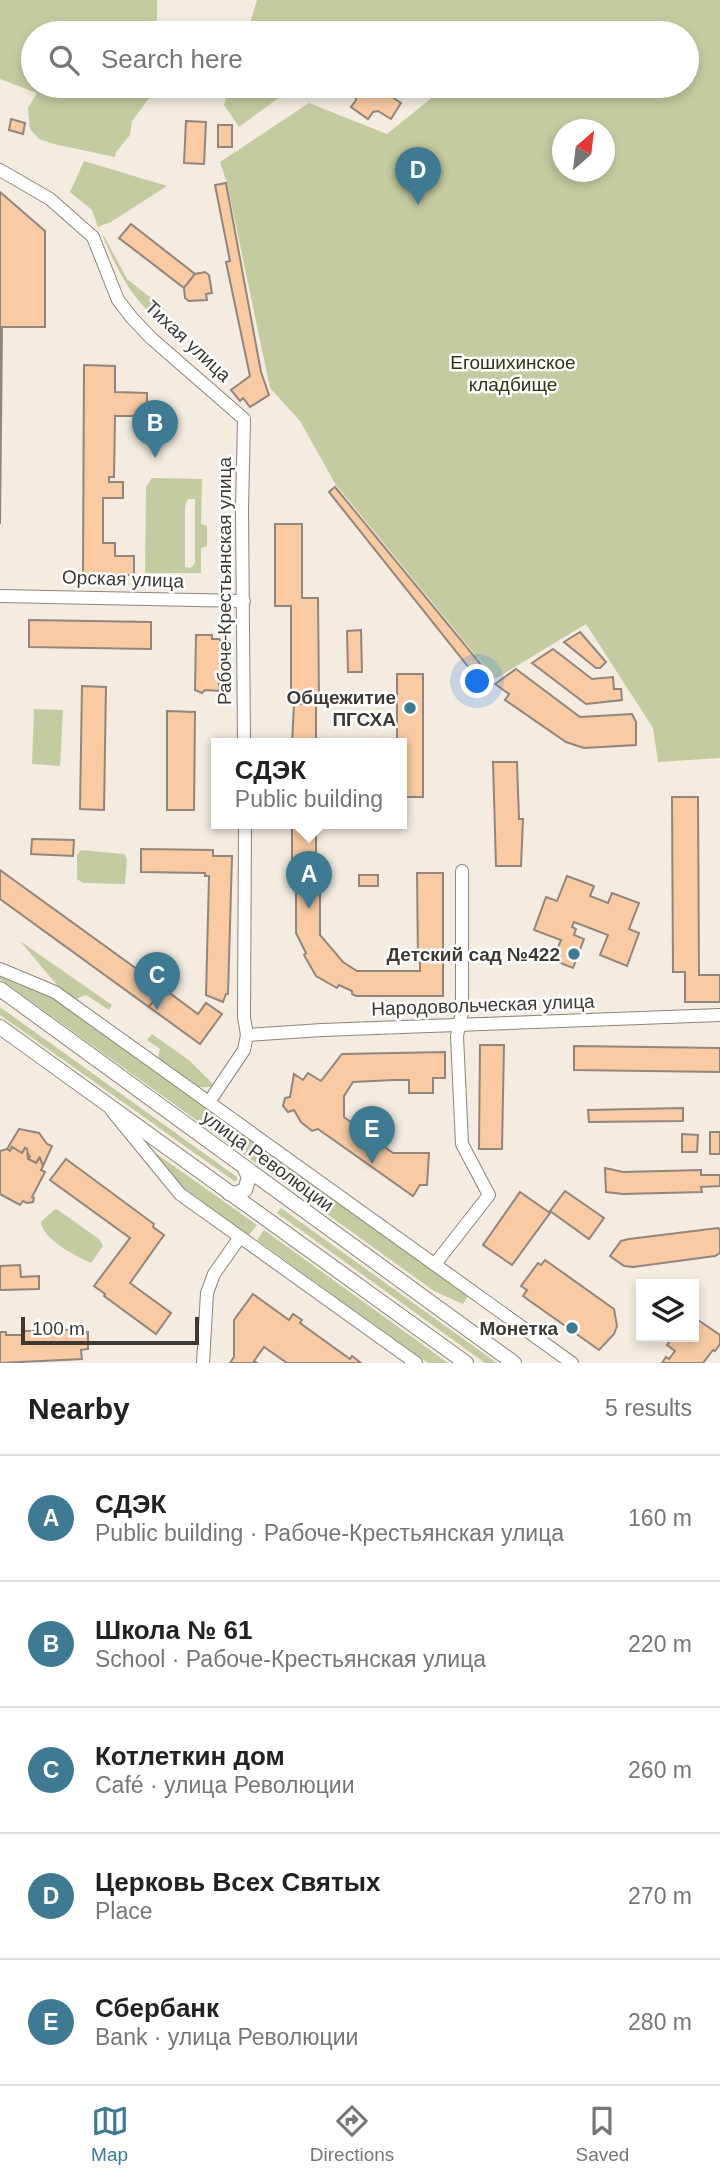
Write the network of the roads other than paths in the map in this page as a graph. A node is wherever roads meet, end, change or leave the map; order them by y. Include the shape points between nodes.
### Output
1 (0, 170) edge
2 (244, 419) joint
3 (0, 596) edge
4 (244, 601) junction
5 (244, 738) edge
6 (245, 829) edge
7 (461, 871) dead end
8 (0, 969) edge
9 (0, 989) edge
10 (720, 1015) edge
11 (460, 1025) junction
12 (0, 1027) edge
13 (247, 1035) junction
14 (209, 1102) junction
15 (110, 1108) junction
16 (245, 1169) junction
17 (229, 1193) junction
18 (240, 1237) junction
19 (435, 1264) junction
20 (203, 1363) edge
21 (416, 1363) edge
22 (466, 1363) edge
23 (514, 1363) edge
24 (572, 1363) edge

1 - 2 street, Тихая улица via 50,199 93,237 118,300 132,318
2 - 4 street, Рабоче-Крестьянская улица
3 - 4 street, Орская улица
4 - 5 street, Рабоче-Крестьянская улица
6 - 13 street
7 - 11 street
8 - 14 street via 55,992
9 - 16 main road, улица Революции
10 - 11 street, Народовольческая улица
11 - 13 street, Народовольческая улица
11 - 19 street via 462,1144 489,1195
12 - 15 main road
13 - 14 street via 244,1049
14 - 19 street
15 - 17 main road
15 - 18 street via 180,1194
16 - 17 main road via 249,1177 245,1190
16 - 23 main road, улица Революции
17 - 22 main road
18 - 20 street via 214,1274 207,1293
18 - 21 street
19 - 24 street

